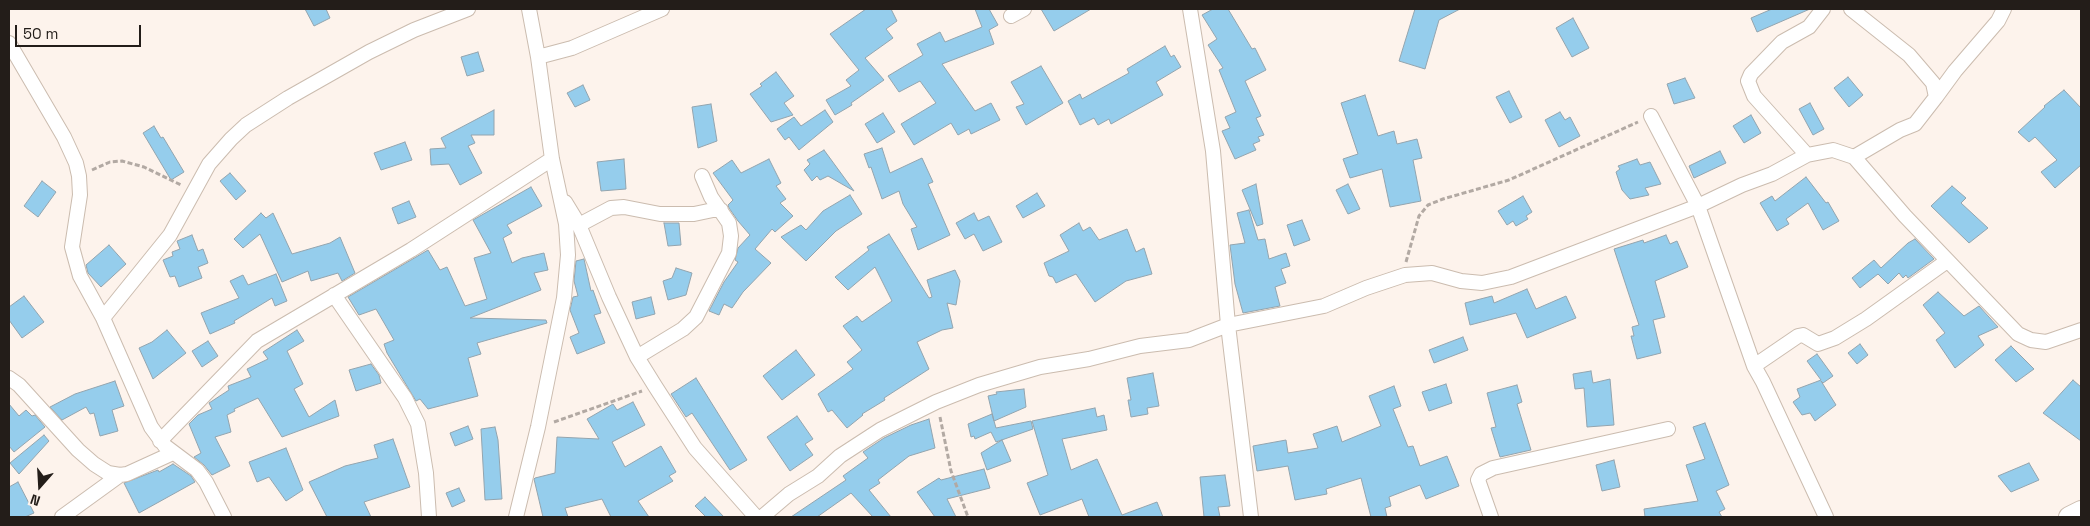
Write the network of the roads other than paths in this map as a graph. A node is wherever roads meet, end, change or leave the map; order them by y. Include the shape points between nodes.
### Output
1 (468, 9) edge
2 (529, 9) edge
3 (662, 9) edge
4 (1024, 9) edge
5 (1190, 9) edge
6 (1822, 9) edge
7 (1850, 9) edge
8 (2004, 9) edge
9 (1011, 16) dead end
10 (9, 43) edge
11 (538, 57) junction
12 (1936, 98) junction
13 (1651, 116) road end
14 (1807, 156) junction
15 (1854, 157) junction
16 (552, 159) junction
17 (702, 176) dead end
18 (560, 194) junction
19 (1698, 206) junction
20 (721, 210) junction
21 (579, 226) junction
22 (1947, 261) junction
23 (334, 295) junction
24 (103, 318) junction
25 (1228, 325) junction
26 (2081, 330) edge
27 (637, 357) junction
28 (1754, 366) junction
29 (9, 378) edge
30 (1668, 429) dead end
31 (160, 441) junction
32 (173, 453) junction
33 (120, 475) junction
34 (2081, 511) edge
35 (71, 515) edge
36 (224, 517) edge
37 (429, 517) edge
38 (516, 517) edge
39 (756, 517) edge
40 (762, 517) edge
41 (1251, 517) edge
42 (1491, 517) edge
43 (1826, 517) edge
44 (2069, 517) edge

1 - 24 street via 369,52 246,126 218,153 193,190 170,235
2 - 11 street
3 - 11 street via 572,48
4 - 9 street
5 - 25 street via 1213,151
6 - 14 street via 1809,27 1782,42 1748,80 1754,96
7 - 12 street via 1909,54 1933,83
8 - 12 street via 1998,21 1955,70
10 - 24 street via 76,163 80,195 72,247 80,276
11 - 16 street
12 - 15 street via 1915,124
13 - 19 street
14 - 15 street via 1833,150
14 - 19 street
15 - 22 street
16 - 18 street
16 - 23 street via 448,228
17 - 20 street
18 - 21 street
18 - 38 street via 568,242 564,298
19 - 25 street via 1511,277 1482,283 1432,273 1405,275 1324,306
19 - 28 street
20 - 21 street via 660,214 624,207 610,208
20 - 27 street via 729,223 729,253 696,317 683,329
21 - 27 street
22 - 26 street via 2018,334 2046,342
22 - 28 street via 1835,338 1818,344 1803,335 1798,336
23 - 31 street via 250,347
23 - 37 street via 405,398 418,424
24 - 31 street via 144,415
25 - 40 street via 1189,340 1140,346 1089,360 1040,368 936,402 880,430 840,456
25 - 41 street
27 - 39 street via 695,448
28 - 43 street
29 - 33 street via 84,455 101,469
30 - 42 street via 1493,468 1481,474 1478,480
31 - 32 street
32 - 33 street
32 - 36 street via 187,461 201,476
33 - 35 street
34 - 44 street

